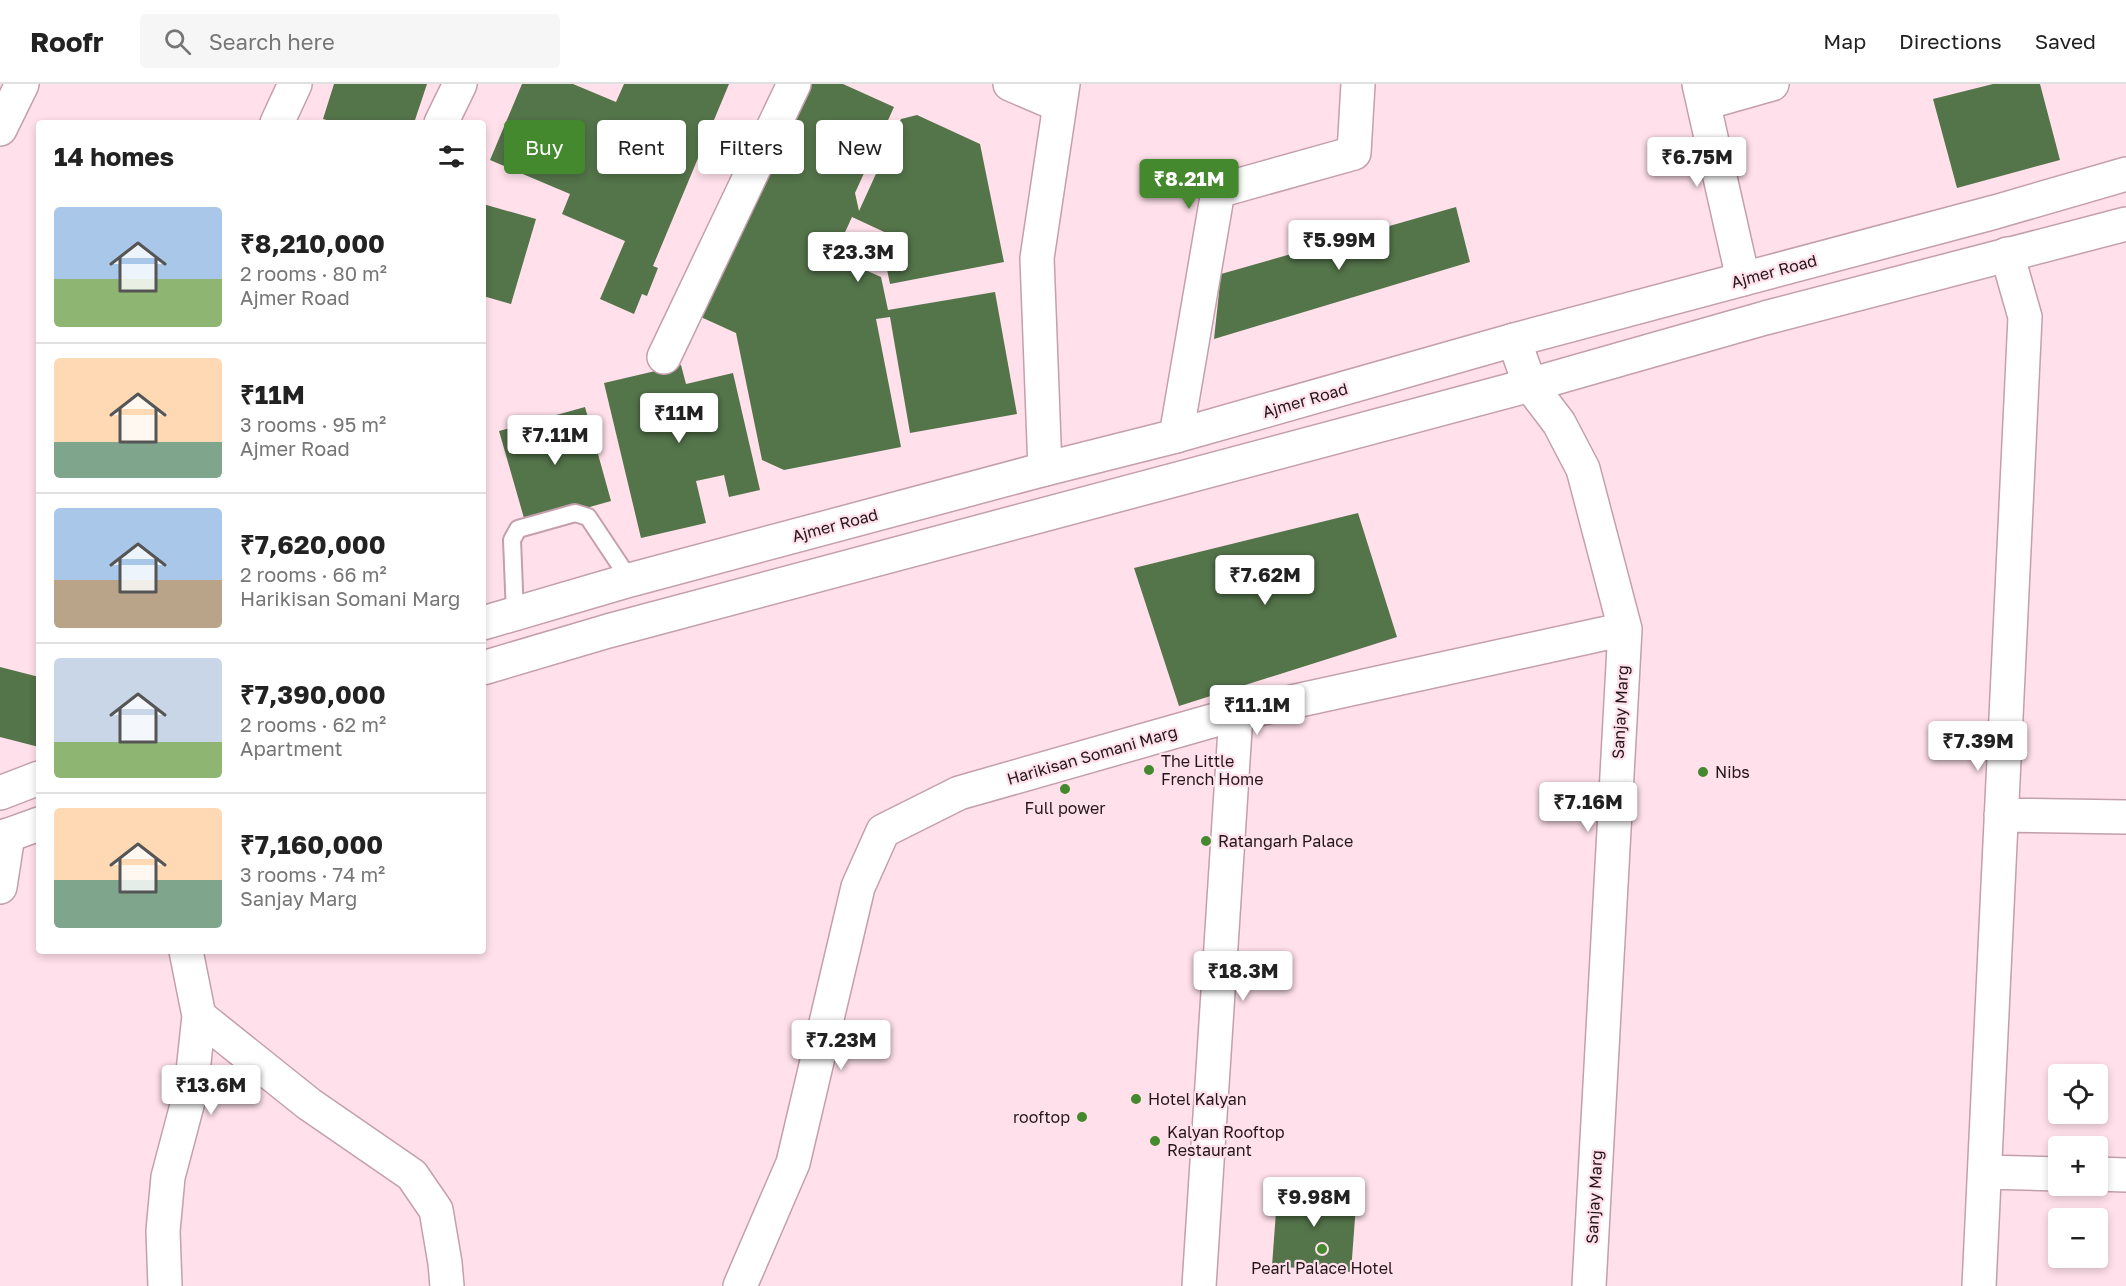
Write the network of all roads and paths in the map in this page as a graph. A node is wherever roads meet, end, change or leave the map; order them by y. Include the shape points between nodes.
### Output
1 (22, 84) edge
2 (296, 84) edge
3 (460, 84) edge
4 (794, 84) edge
5 (1011, 84) edge
6 (1358, 84) edge
7 (1772, 84) edge
8 (1702, 93) edge
9 (1061, 95) edge
10 (278, 120) edge
11 (442, 120) edge
12 (0, 129) edge
13 (2126, 174) edge
14 (2126, 224) edge
15 (2007, 254) junction
16 (1743, 279) junction
17 (1514, 340) junction
18 (664, 357) dead end
19 (1530, 384) junction
20 (1176, 436) junction
21 (1045, 469) junction
22 (630, 580) junction
23 (515, 614) junction
24 (486, 622) edge
25 (1625, 629) junction
26 (486, 667) edge
27 (1236, 714) junction
28 (36, 779) edge
29 (0, 793) edge
30 (2001, 815) junction
31 (2126, 818) edge
32 (36, 825) edge
33 (4, 836) edge
34 (0, 887) edge
35 (187, 954) edge
36 (199, 1016) junction
37 (1985, 1172) junction
38 (2048, 1174) edge
39 (2108, 1174) edge
40 (2126, 1175) edge
41 (165, 1286) edge
42 (447, 1286) edge
43 (740, 1286) edge
44 (1199, 1286) edge
45 (1589, 1286) edge
46 (1979, 1286) edge

1 - 12 main road
2 - 10 main road
3 - 11 main road
4 - 18 main road
5 - 9 main road
6 - 20 main road via 1354,153 1218,190
7 - 8 main road
8 - 16 main road
9 - 21 main road via 1037,258
13 - 16 main road, Ajmer Road
14 - 15 main road
15 - 19 main road
15 - 30 main road via 2025,317
16 - 17 main road, Ajmer Road
17 - 19 main road, Sanjay Marg
17 - 20 main road, Ajmer Road
19 - 25 main road, Sanjay Marg via 1559,423 1583,469
19 - 26 main road
20 - 21 main road, Ajmer Road
21 - 22 main road, Ajmer Road
22 - 23 main road, Ajmer Road
22 - 23 lane via 588,517 575,513 518,529 512,540
23 - 24 main road, Ajmer Road
25 - 27 main road, Harikisan Somani Marg
25 - 45 main road, Sanjay Marg
27 - 43 main road, Harikisan Somani Marg via 959,793 883,831 858,887 793,1163
27 - 44 main road
28 - 29 main road
30 - 31 main road
30 - 37 main road
32 - 33 main road
33 - 34 main road
35 - 36 main road
36 - 41 main road via 191,1090 168,1176 163,1231
36 - 42 main road via 309,1104 412,1175 436,1210
37 - 38 main road
37 - 46 main road
39 - 40 main road

